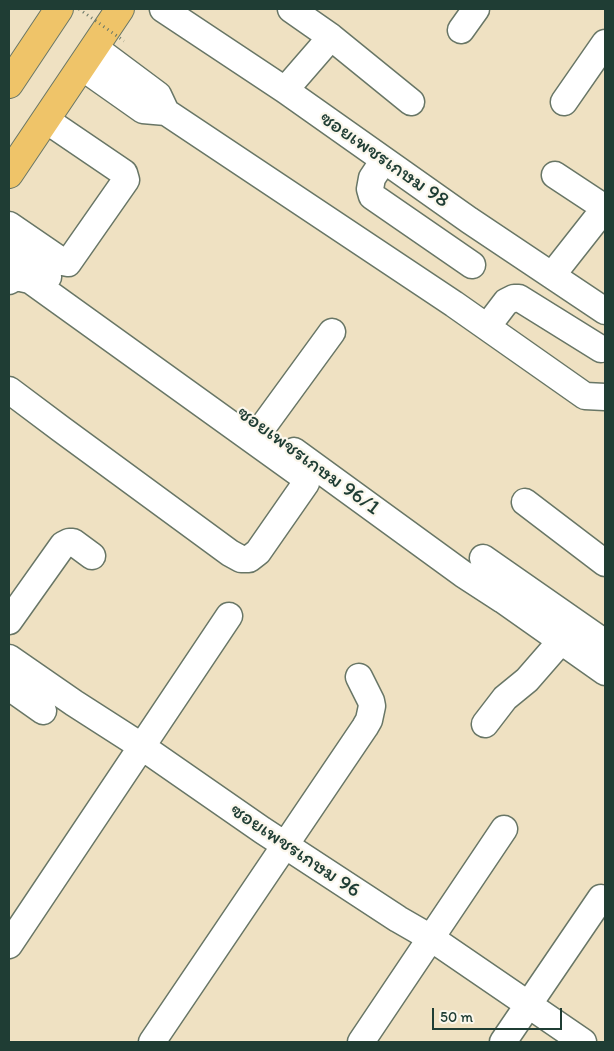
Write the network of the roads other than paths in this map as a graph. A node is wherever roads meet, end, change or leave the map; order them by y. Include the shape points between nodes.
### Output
1 (163, 9) edge
2 (291, 9) edge
3 (476, 9) edge
4 (65, 10) edge
5 (114, 21) edge
6 (461, 30) dead end
7 (331, 37) junction
8 (605, 43) edge
9 (88, 57) junction
10 (16, 58) edge
11 (9, 84) edge
12 (285, 90) junction
13 (411, 102) dead end
14 (564, 102) dead end
15 (46, 120) junction
16 (384, 160) junction
17 (9, 174) edge
18 (555, 175) dead end
19 (9, 225) edge
20 (9, 252) edge
21 (472, 265) dead end
22 (553, 274) junction
23 (9, 281) edge
24 (605, 311) edge
25 (487, 327) junction
26 (332, 332) dead end
27 (601, 349) dead end
28 (9, 390) edge
29 (605, 397) edge
30 (262, 428) junction
31 (525, 502) dead end
32 (92, 556) dead end
33 (483, 558) dead end
34 (605, 563) edge
35 (229, 616) dead end
36 (9, 621) edge
37 (561, 641) junction
38 (605, 643) edge
39 (605, 672) edge
40 (12, 673) edge
41 (359, 677) dead end
42 (43, 711) dead end
43 (485, 724) dead end
44 (141, 746) junction
45 (504, 829) dead end
46 (285, 844) junction
47 (601, 898) dead end
48 (431, 938) junction
49 (9, 945) edge
50 (529, 1004) junction
51 (152, 1042) edge
52 (361, 1042) edge
53 (503, 1042) edge
54 (583, 1042) edge

1 - 12 street, ซอยเพชรเกษม 98
2 - 7 street
3 - 6 street
4 - 10 main road
5 - 9 main road
7 - 12 street
7 - 13 street
8 - 14 street
9 - 15 main road
9 - 25 street via 158,95 166,112
10 - 11 main road
12 - 16 street, ซอยเพชรเกษม 98
15 - 17 main road
15 - 19 street via 126,175 126,180 66,263
16 - 21 street via 372,178 372,196
16 - 22 street, ซอยเพชรเกษม 98
18 - 22 street via 605,208
20 - 30 street, ซอยเพชรเกษม 96/1 via 113,321
22 - 24 street, ซอยเพชรเกษม 98
23 - 28 street via 16,277 30,280 304,477 306,483 258,552 249,559 241,559
25 - 27 street via 506,302 519,298
25 - 29 street via 585,396
26 - 30 street
30 - 37 street, ซอยเพชรเกษม 96/1
31 - 34 street
32 - 36 street via 73,542 63,545
33 - 38 street
35 - 44 street
37 - 39 street, ซอยเพชรเกษม 96/1
37 - 43 street via 533,674 505,698
40 - 42 street
40 - 44 street, ซอยเพชรเกษม 96 via 74,703
41 - 46 street via 371,701 369,720
44 - 46 street, ซอยเพชรเกษม 96
44 - 49 street
45 - 48 street
46 - 48 street, ซอยเพชรเกษม 96
46 - 51 street
47 - 50 street
48 - 50 street, ซอยเพชรเกษม 96
48 - 52 street
50 - 53 street
50 - 54 street, ซอยเพชรเกษม 96

